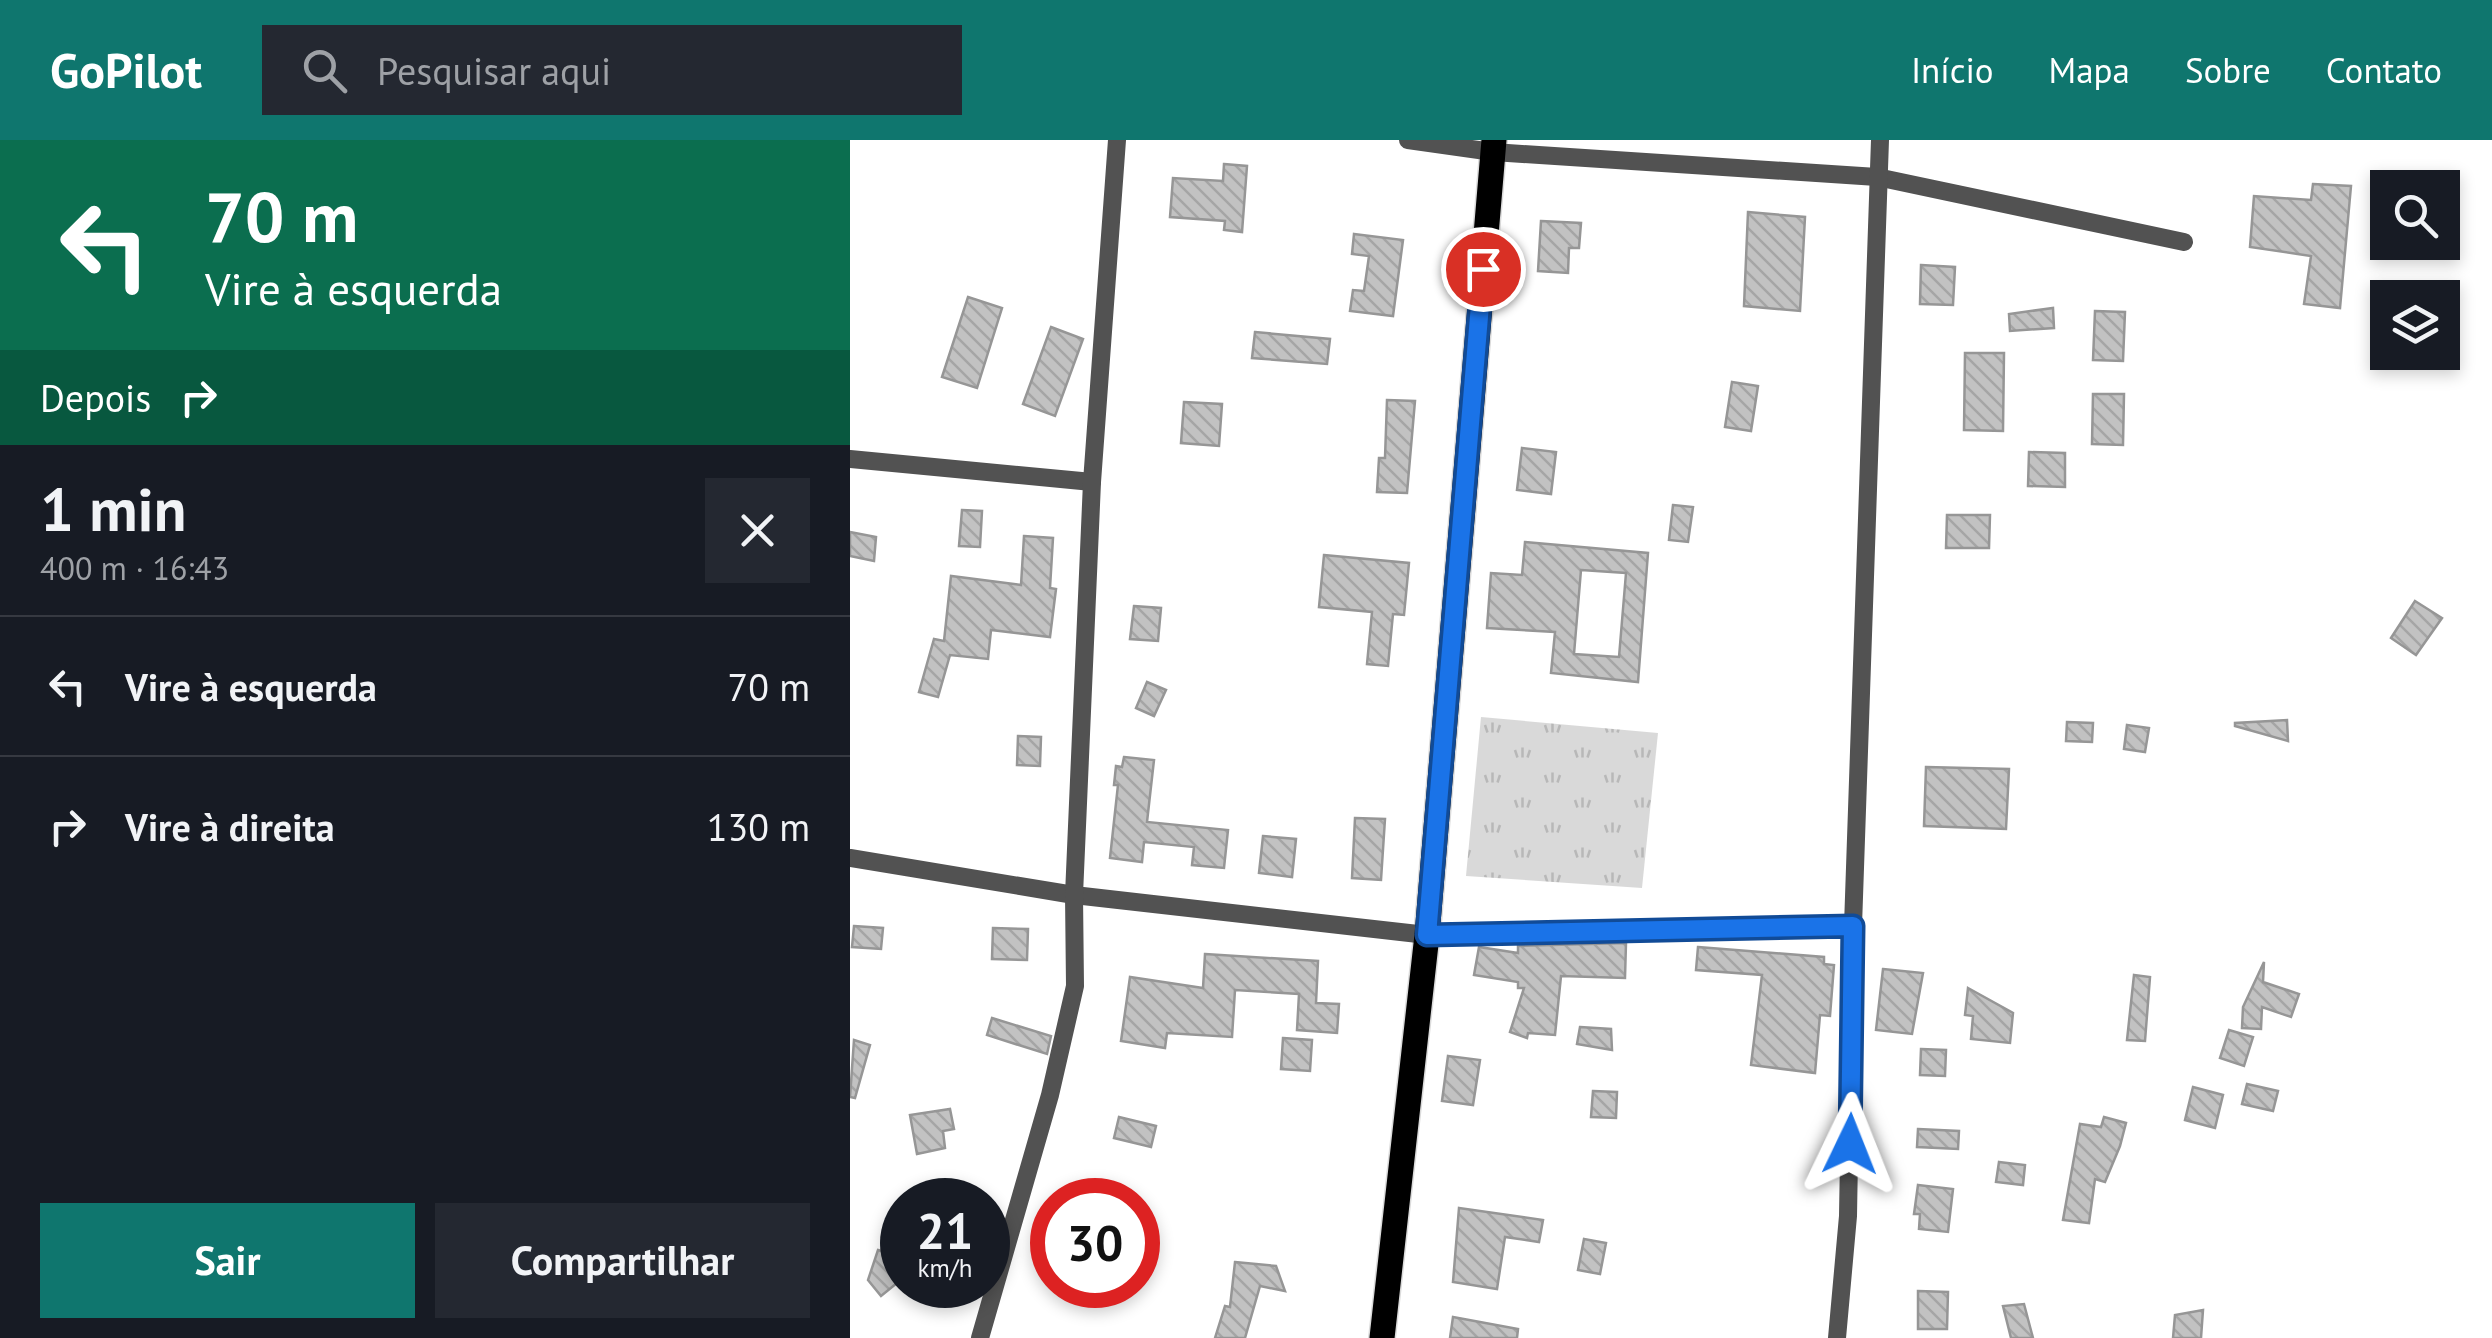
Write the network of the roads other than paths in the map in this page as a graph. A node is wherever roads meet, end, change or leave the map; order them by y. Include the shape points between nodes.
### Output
1 (1117, 140) edge
2 (1408, 140) edge
3 (1880, 140) edge
4 (1493, 146) edge
5 (1877, 177) junction
6 (2184, 242) dead end
7 (850, 459) edge
8 (1092, 482) junction
9 (850, 858) edge
10 (1074, 894) junction
11 (1853, 926) junction
12 (1427, 935) junction
13 (980, 1338) edge
14 (1382, 1338) edge
15 (1836, 1338) edge

1 - 8 street
2 - 4 street
3 - 5 street
4 - 5 street
4 - 12 main road
5 - 6 street
5 - 11 street
7 - 8 street
8 - 10 street
9 - 10 street
10 - 12 street
10 - 13 street via 1075,986
11 - 12 street
11 - 15 street via 1848,1216
12 - 14 main road

